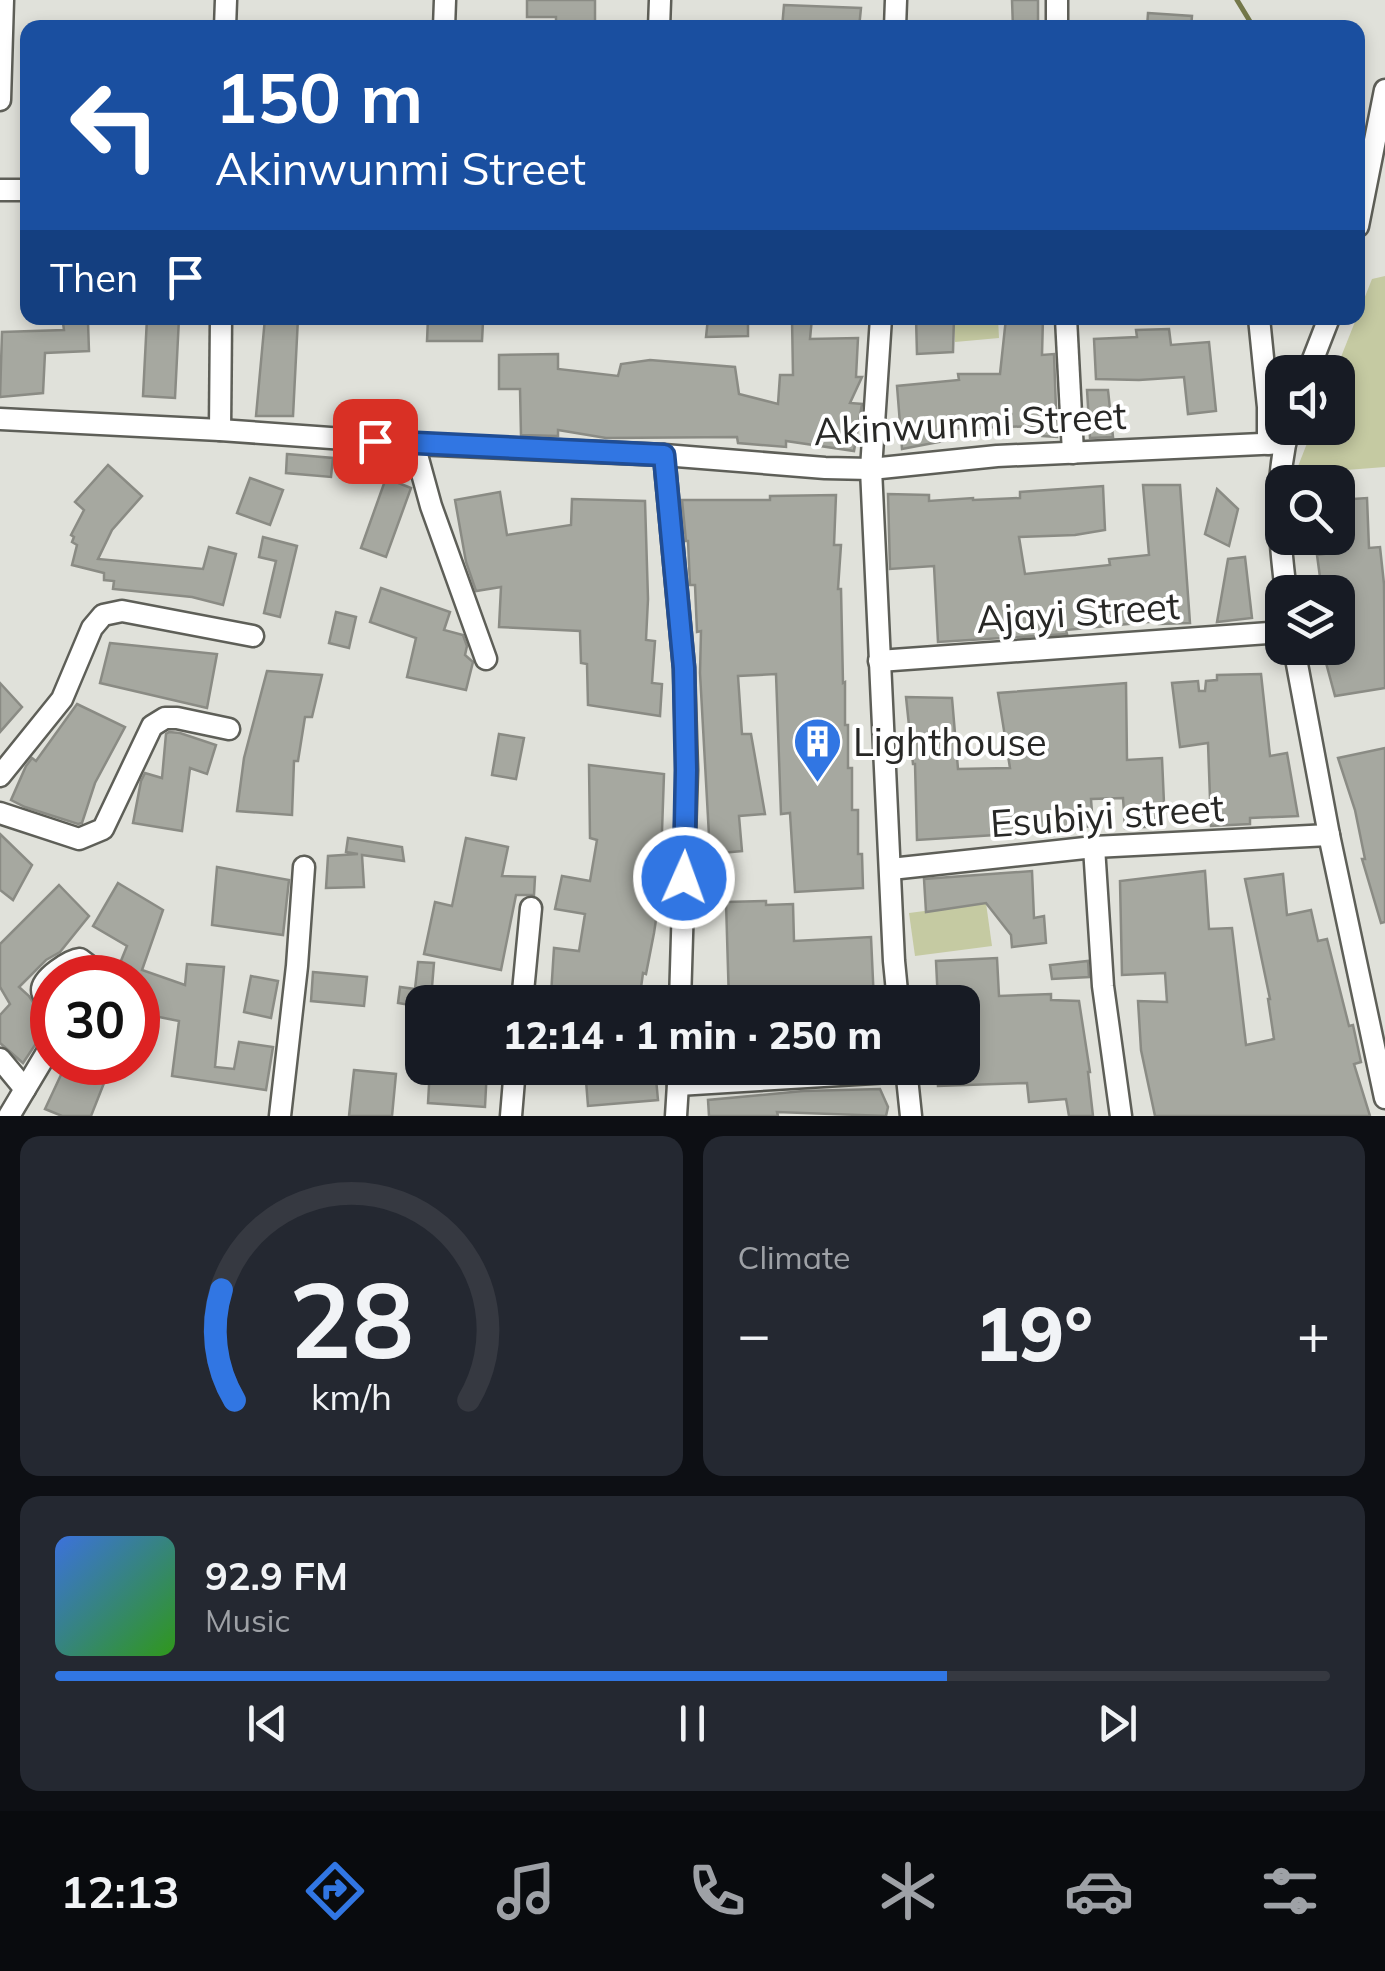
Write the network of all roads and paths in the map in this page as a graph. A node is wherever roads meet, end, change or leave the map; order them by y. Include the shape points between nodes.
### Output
1 (3, 0) edge
2 (1385, 90) edge
3 (0, 100) edge
4 (1365, 188) edge
5 (221, 325) edge
6 (880, 325) edge
7 (1066, 325) edge
8 (1260, 325) edge
9 (1326, 325) edge
10 (1315, 355) edge
11 (1265, 377) edge
12 (0, 419) edge
13 (220, 430) junction
14 (1265, 439) edge
15 (414, 444) junction
16 (1280, 445) edge
17 (1073, 453) junction
18 (664, 455) junction
19 (871, 469) junction
20 (1285, 575) edge
21 (1265, 633) edge
22 (252, 636) dead end
23 (486, 658) dead end
24 (880, 662) junction
25 (1297, 665) edge
26 (228, 729) dead end
27 (0, 776) edge
28 (0, 812) edge
29 (1329, 835) junction
30 (1094, 847) junction
31 (304, 867) dead end
32 (891, 869) junction
33 (531, 908) dead end
34 (524, 985) edge
35 (680, 985) edge
36 (896, 985) edge
37 (0, 1059) edge
38 (30, 1080) edge
39 (514, 1085) edge
40 (678, 1085) edge
41 (908, 1085) edge
42 (25, 1088) junction
43 (1385, 1098) edge
44 (8, 1116) edge
45 (280, 1116) edge
46 (511, 1116) edge
47 (676, 1116) edge
48 (911, 1116) edge
49 (1121, 1116) edge

1 - 3 street
2 - 4 street
5 - 13 street
6 - 19 street
7 - 17 street
8 - 11 street
9 - 10 street
12 - 13 street, Akinwunmi Street
13 - 15 street, Akinwunmi Street
14 - 17 street, Akinwunmi Street
15 - 18 street, Akinwunmi Street
15 - 23 street
16 - 20 street
17 - 19 street, Akinwunmi Street
18 - 19 street, Akinwunmi Street
18 - 35 street via 684,668
19 - 24 street
21 - 24 street, Ajayi Street
22 - 27 street via 122,610 103,615 62,699
24 - 32 street
25 - 29 street
26 - 28 street via 177,718 152,726 103,829 89,837
29 - 30 street, Esubiyi street
29 - 43 street
30 - 32 street, Esubiyi street
30 - 49 street
31 - 45 street
32 - 36 street
33 - 34 street
37 - 42 street
38 - 42 street
39 - 46 street
40 - 47 street
41 - 48 street
42 - 44 street

